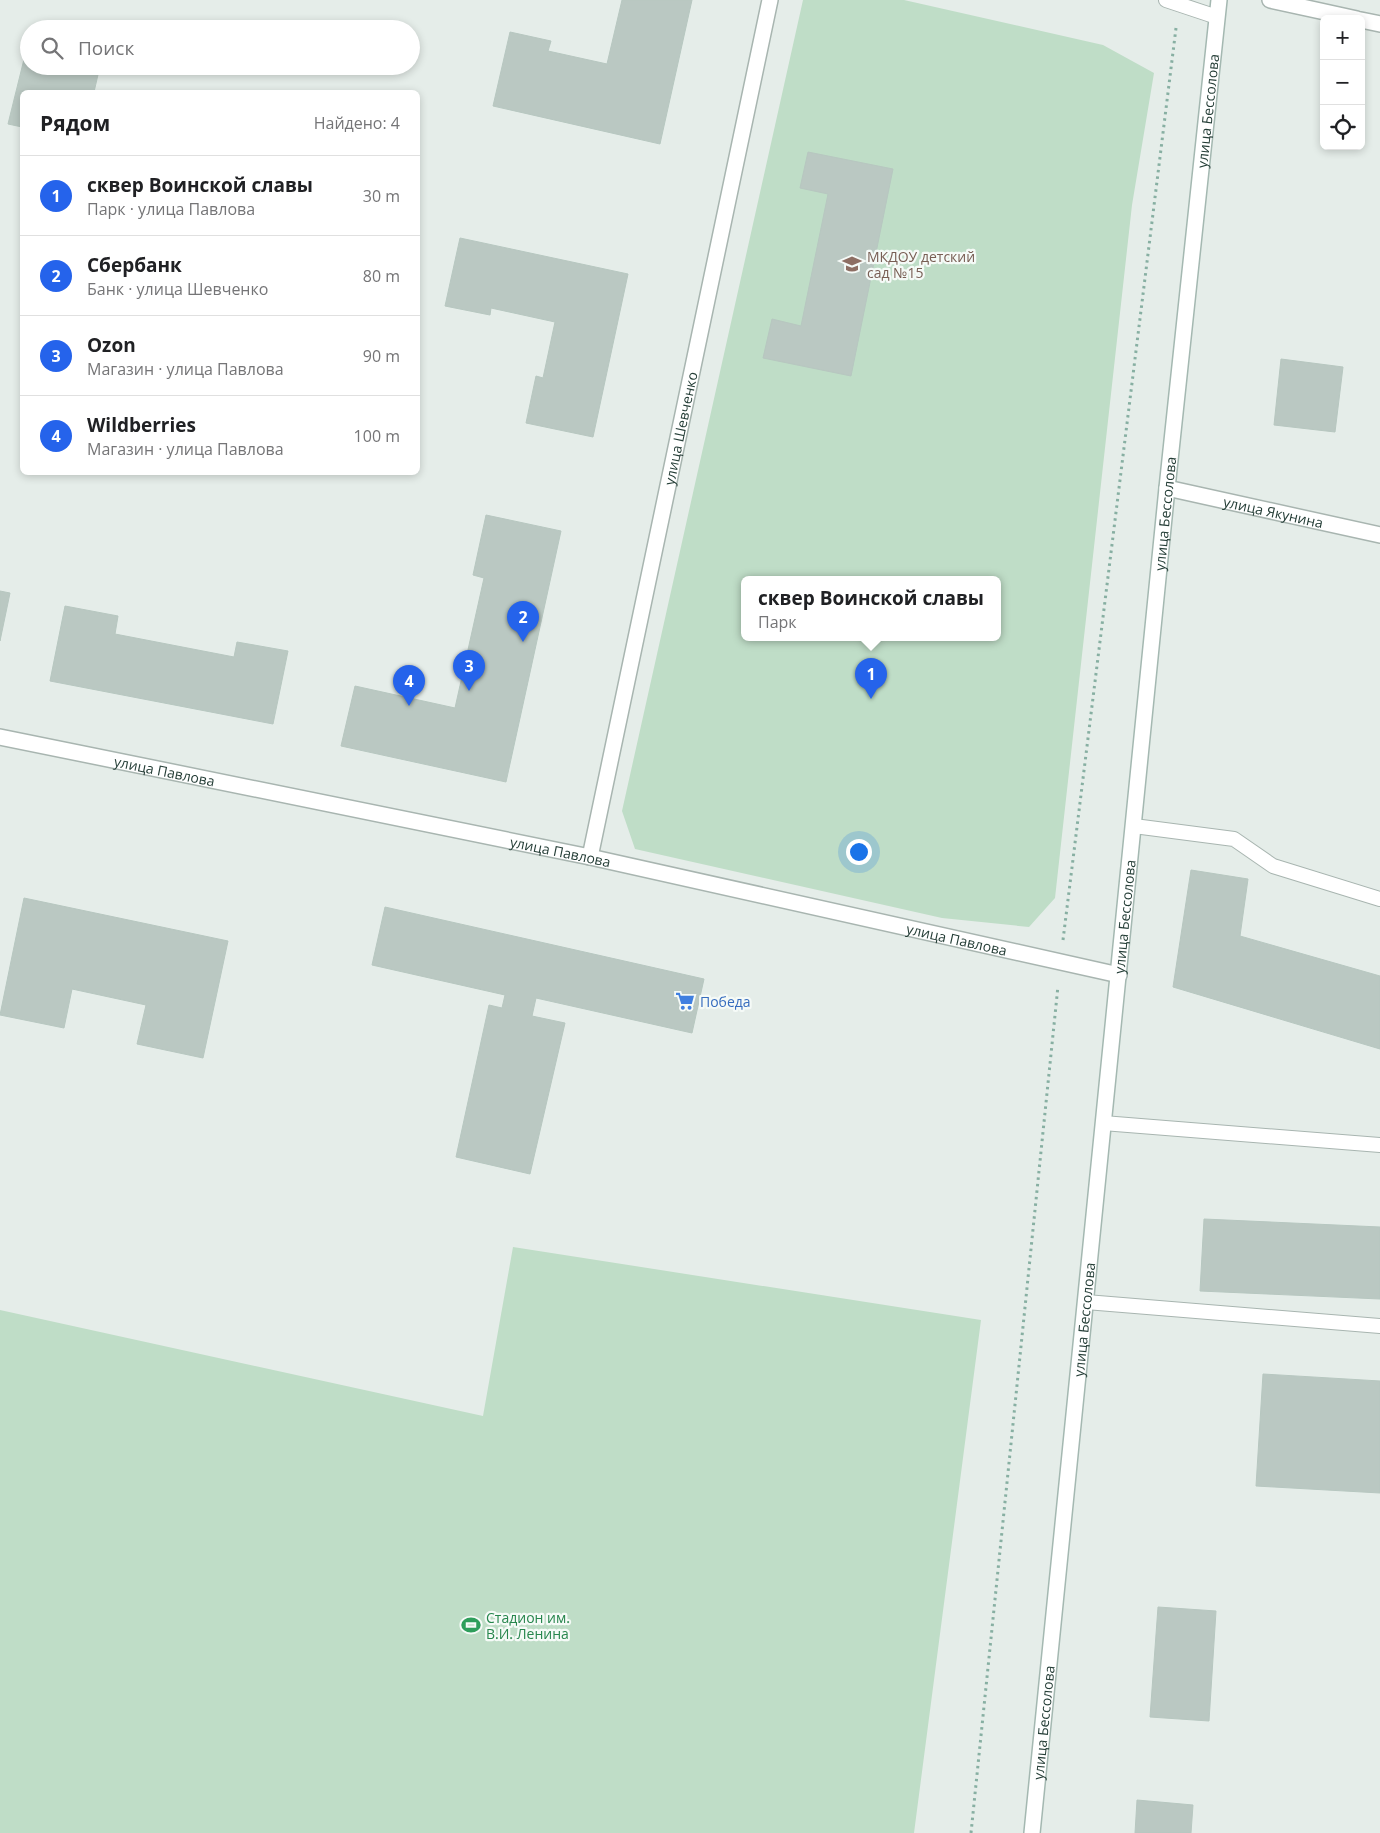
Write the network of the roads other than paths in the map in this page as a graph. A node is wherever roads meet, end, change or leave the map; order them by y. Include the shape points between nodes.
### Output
1 (770, 0) edge
2 (1219, 0) edge
3 (1270, 0) edge
4 (1170, 1) edge
5 (1339, 15) edge
6 (1217, 17) junction
7 (1365, 21) edge
8 (1380, 24) edge
9 (1167, 488) junction
10 (1380, 535) edge
11 (0, 737) edge
12 (1134, 826) junction
13 (590, 857) junction
14 (1380, 898) edge
15 (1119, 975) junction
16 (1103, 1123) junction
17 (1380, 1145) edge
18 (1086, 1302) junction
19 (1380, 1326) edge
20 (1032, 1833) edge

1 - 13 street, улица Шевченко
2 - 6 street, улица Бессолова
3 - 5 street
4 - 6 lane
6 - 9 street, улица Бессолова
7 - 8 street
9 - 10 street, улица Якунина
9 - 12 street, улица Бессолова
11 - 13 street, улица Павлова
12 - 14 lane via 1234,840 1273,866
12 - 15 street, улица Бессолова
13 - 15 street, улица Павлова
15 - 16 street, улица Бессолова
16 - 17 lane
16 - 18 street, улица Бессолова
18 - 19 lane
18 - 20 street, улица Бессолова

